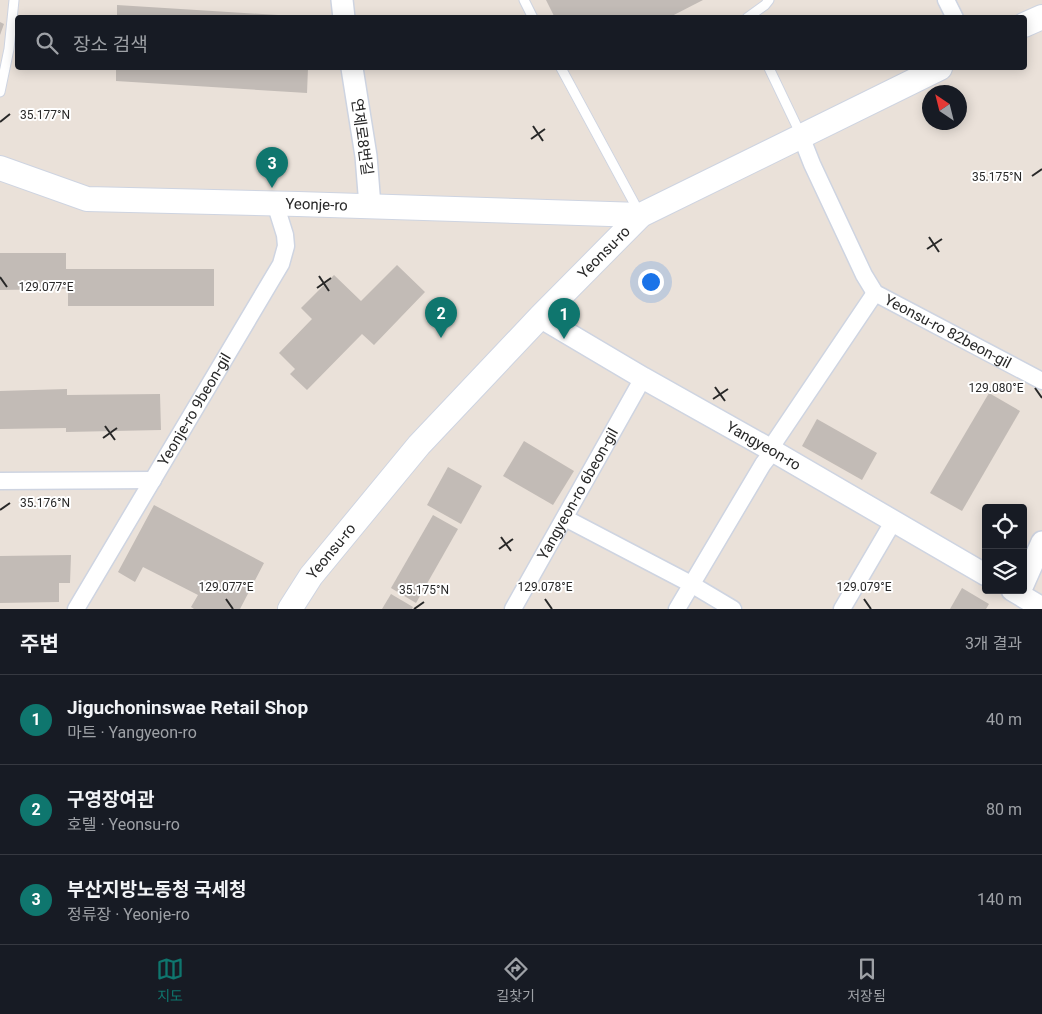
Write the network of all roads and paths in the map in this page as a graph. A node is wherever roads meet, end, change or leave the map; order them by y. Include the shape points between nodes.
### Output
1 (14, 0) edge
2 (342, 0) edge
3 (524, 0) edge
4 (769, 0) edge
5 (946, 0) edge
6 (344, 15) edge
7 (532, 15) edge
8 (752, 15) edge
9 (954, 15) edge
10 (1042, 17) edge
11 (1027, 24) edge
12 (352, 70) edge
13 (561, 70) edge
14 (770, 70) edge
15 (936, 70) edge
16 (0, 92) edge
17 (801, 136) junction
18 (0, 168) edge
19 (275, 203) junction
20 (370, 206) junction
21 (641, 215) junction
22 (875, 293) junction
23 (540, 317) junction
24 (643, 378) junction
25 (1042, 382) edge
26 (773, 451) junction
27 (153, 480) junction
28 (0, 481) edge
29 (565, 518) junction
30 (893, 522) junction
31 (1042, 542) edge
32 (982, 573) edge
33 (1027, 573) edge
34 (691, 584) junction
35 (1017, 594) edge
36 (1042, 608) edge
37 (76, 609) edge
38 (290, 609) edge
39 (513, 609) edge
40 (677, 609) edge
41 (734, 609) edge
42 (842, 609) edge

1 - 16 lane
2 - 6 street
3 - 7 lane
4 - 8 lane
5 - 9 street
10 - 11 main road
12 - 20 street, 연제로8번길
13 - 21 lane
14 - 17 lane
15 - 17 main road, Yeonsu-ro
17 - 21 main road, Yeonsu-ro
17 - 22 street, Yeonsu-ro 82beon-gil
18 - 19 main road, Yeonje-ro via 87,199
19 - 20 main road, Yeonje-ro
19 - 27 street, Yeonje-ro 9beon-gil via 285,235 281,264
20 - 21 main road, Yeonje-ro
21 - 23 main road, Yeonsu-ro
22 - 25 street, Yeonsu-ro 82beon-gil
22 - 26 street via 776,440
23 - 24 street, Yangyeon-ro
23 - 38 main road, Yeonsu-ro via 419,445 311,576
24 - 26 street, Yangyeon-ro
24 - 29 street, Yangyeon-ro 6beon-gil
26 - 30 street, Yangyeon-ro
26 - 34 street
27 - 28 street
27 - 37 street, Yeonje-ro 9beon-gil
29 - 34 street
29 - 39 street, Yangyeon-ro 6beon-gil
30 - 32 street, Yangyeon-ro
30 - 42 street
31 - 33 street
34 - 40 street
34 - 41 street
35 - 36 street

